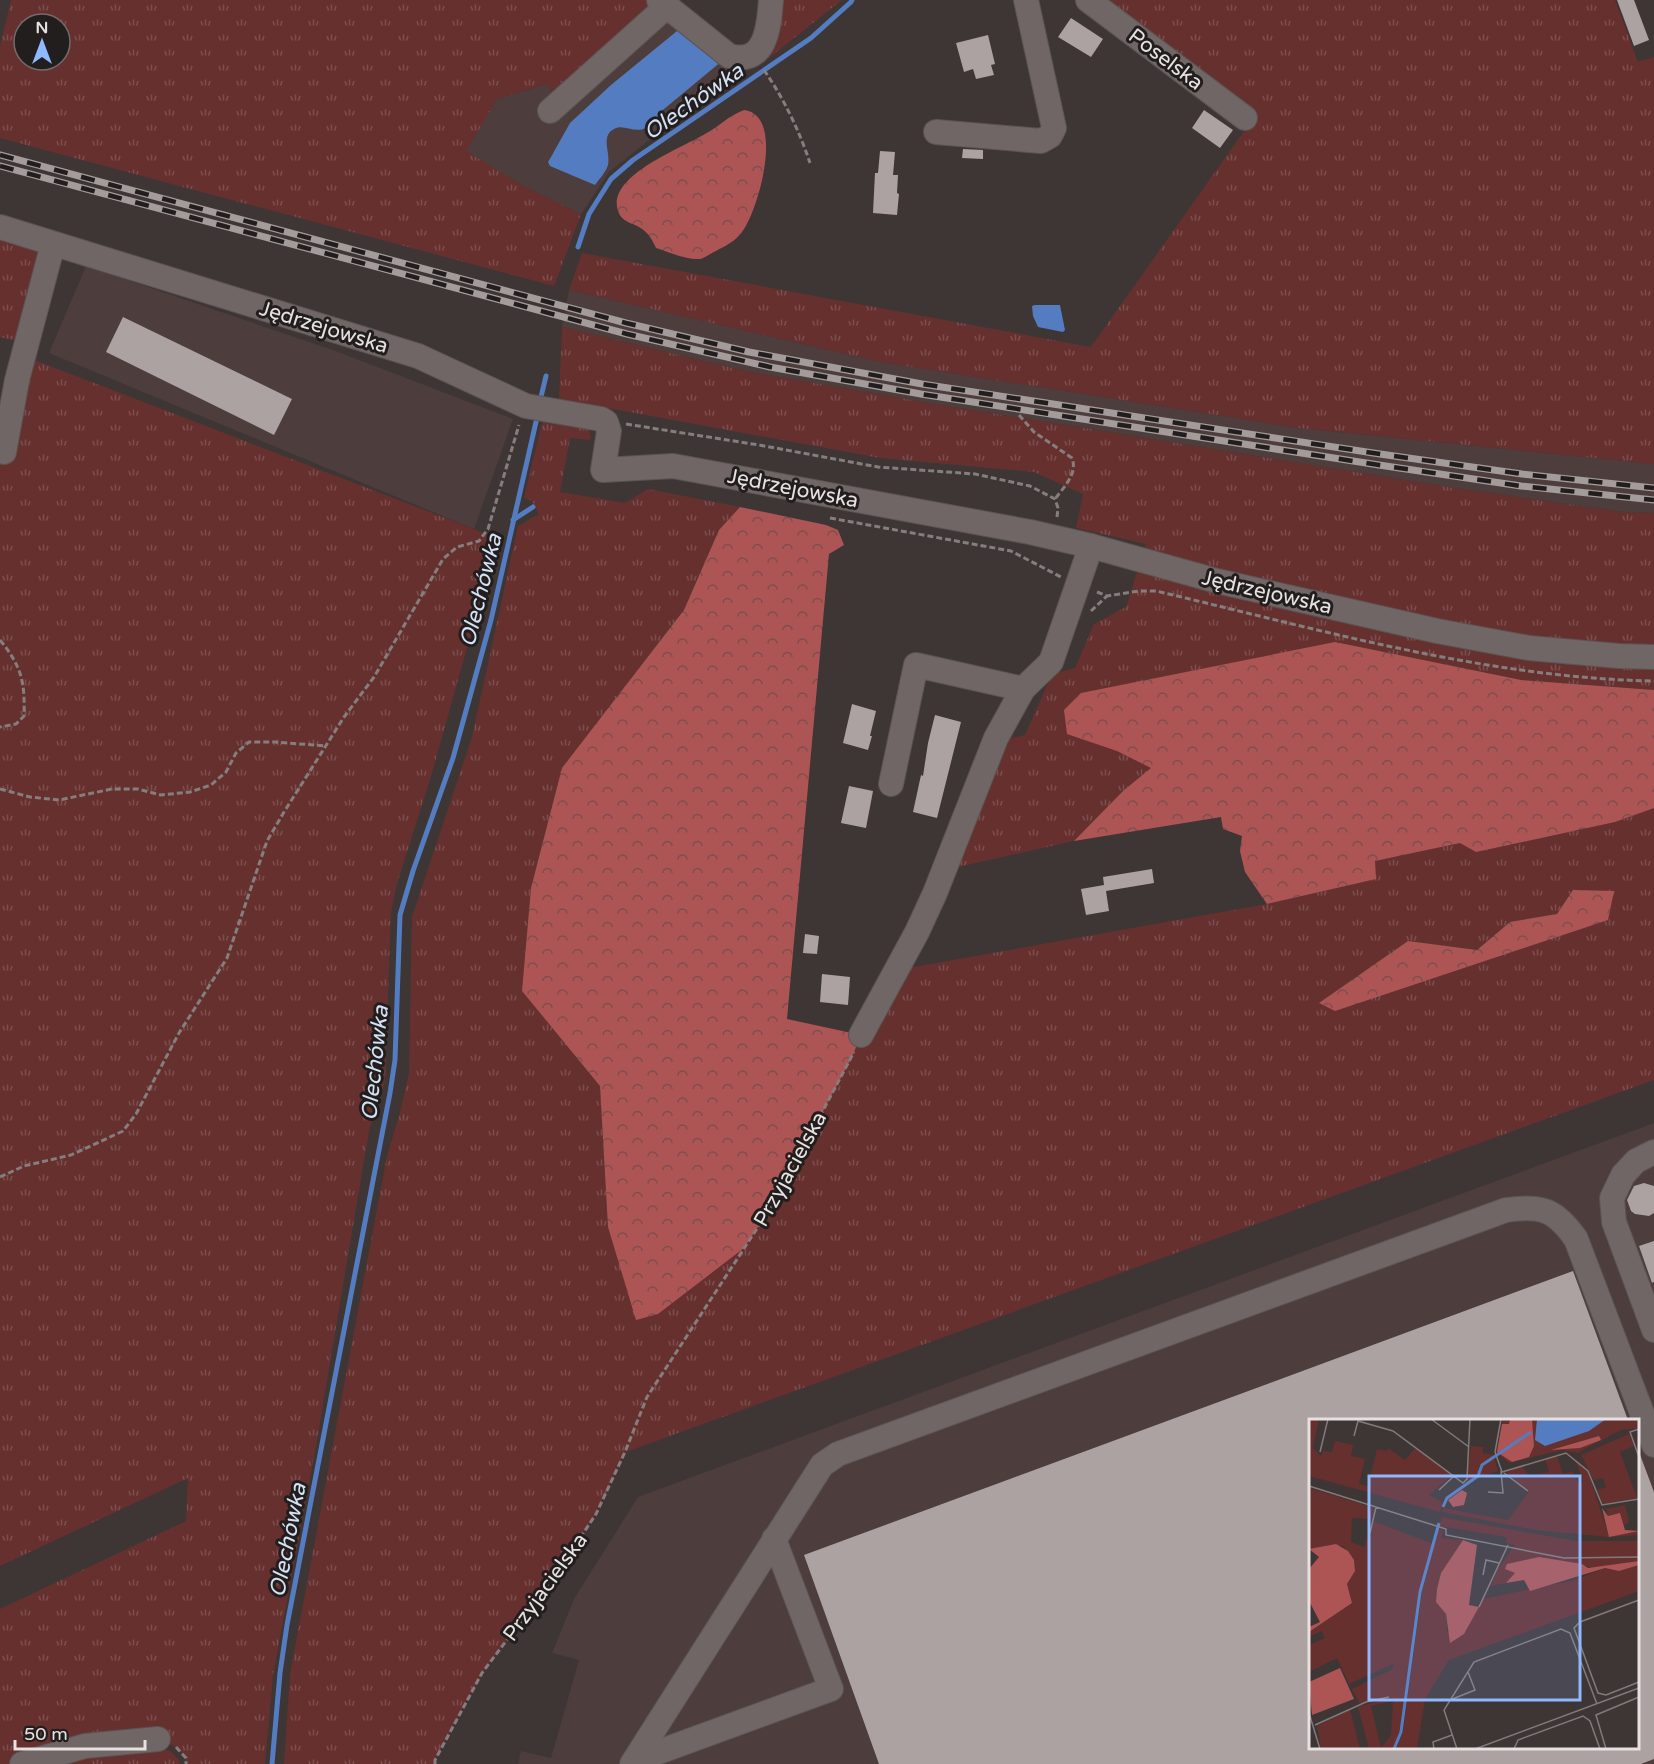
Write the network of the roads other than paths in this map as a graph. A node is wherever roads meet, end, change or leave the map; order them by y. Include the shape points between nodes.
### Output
1 (771, 0) edge
2 (1026, 0) edge
3 (1088, 0) edge
4 (663, 3) edge
5 (550, 111) dead end
6 (1245, 118) dead end
7 (936, 132) dead end
8 (0, 227) edge
9 (53, 244) junction
10 (4, 452) dead end
11 (1091, 546) junction
12 (1654, 657) edge
13 (1023, 688) junction
14 (891, 784) dead end
15 (861, 1035) road end
16 (1654, 1152) edge
17 (1654, 1330) edge
18 (1654, 1444) edge
19 (774, 1539) junction
20 (158, 1739) dead end
21 (633, 1762) edge
22 (22, 1764) edge

1 - 4 street via 764,42 753,54 740,57 729,56
2 - 7 street via 1054,128 1050,136 1041,141
3 - 6 street, Poselska
4 - 5 street
8 - 9 street, Jędrzejowska
9 - 10 street via 17,380
9 - 11 street, Jędrzejowska via 418,356 522,404 601,419 609,431 603,470 673,466
11 - 12 street, Jędrzejowska via 1217,581 1437,631 1528,648
11 - 13 street via 1051,662
13 - 14 street via 916,665
13 - 15 street via 996,738 917,933
16 - 17 street via 1636,1161 1623,1175 1612,1198 1614,1221
18 - 19 street via 1576,1239 1566,1224 1548,1210 1527,1207 1506,1210 838,1454 822,1465
19 - 21 street
19 - 21 street via 831,1689
20 - 22 street via 85,1746

